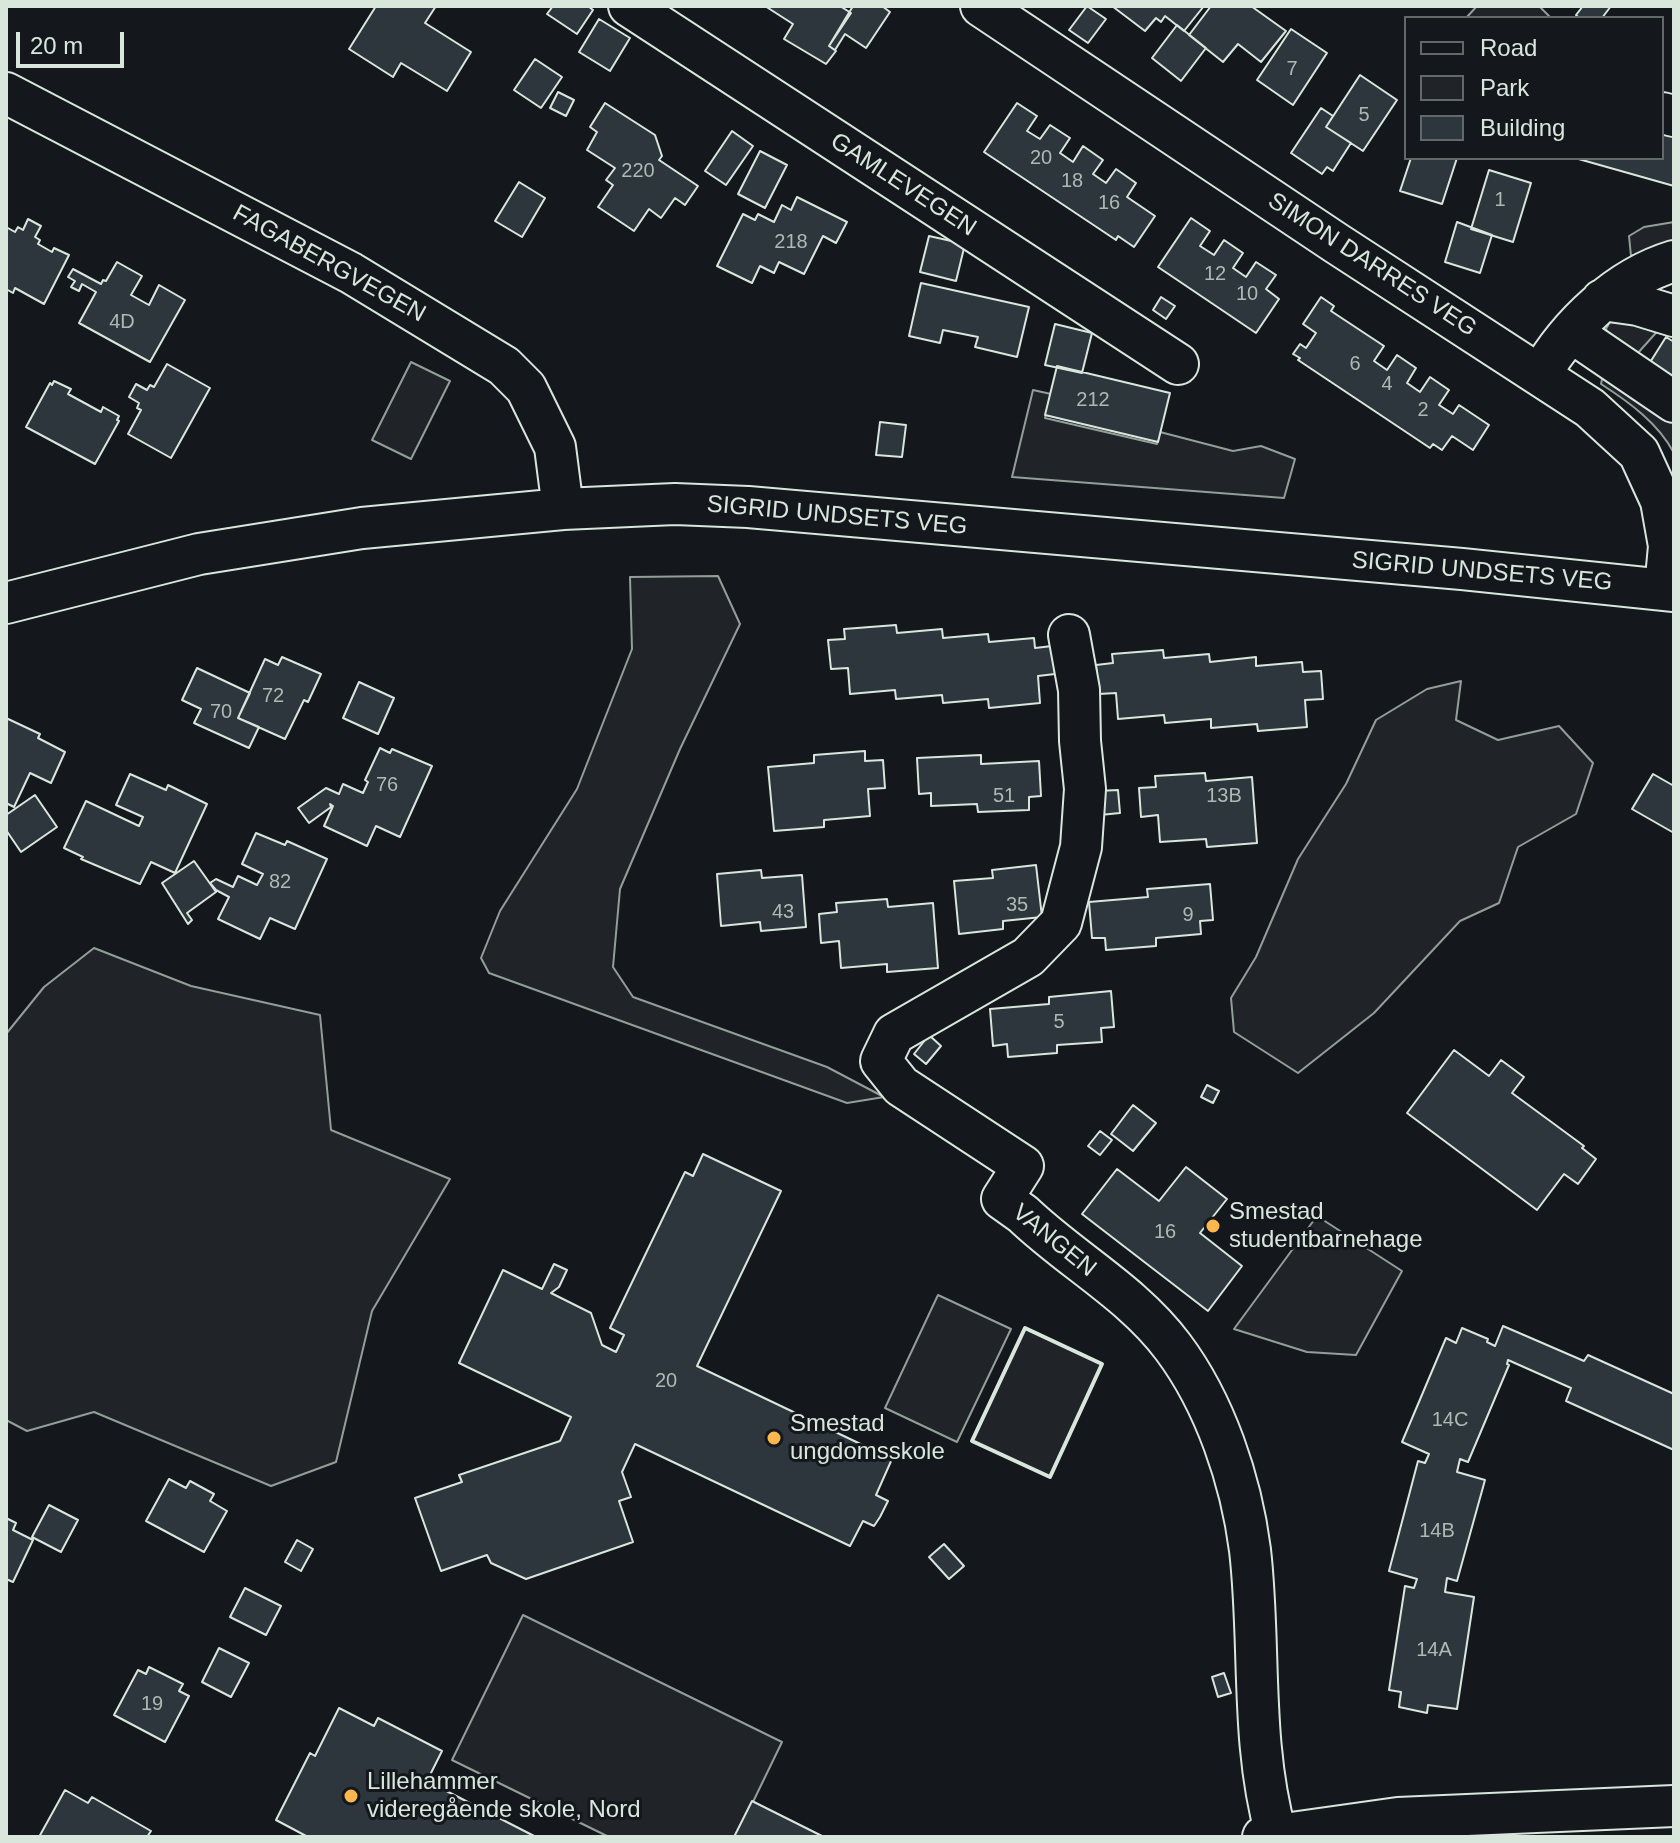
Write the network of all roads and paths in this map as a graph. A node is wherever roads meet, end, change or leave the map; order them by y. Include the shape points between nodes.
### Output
1 (629, 6) edge
2 (1002, 12) edge
3 (7, 97) edge
4 (1674, 261) edge
5 (1602, 300) junction
6 (1674, 316) edge
7 (1571, 332) junction
8 (1178, 364) dead end
9 (1540, 375) junction
10 (1674, 402) edge
11 (563, 509) junction
12 (1669, 590) edge
13 (6, 603) edge
14 (1069, 635) dead end
15 (1674, 1806) edge
16 (1270, 1835) edge

1 - 8 street, GAMLEVEGEN
2 - 9 street, SIMON DARRES VEG via 1348,251
3 - 11 street, FAGABERGVEGEN via 351,273 504,366 526,388 555,447
4 - 5 street via 1656,266
5 - 6 street
5 - 7 street
7 - 9 street
7 - 10 street
9 - 12 street, SIMON DARRES VEG via 1590,408 1639,453 1661,501
11 - 12 street, SIGRID UNDSETS VEG via 748,507
11 - 13 street, SIGRID UNDSETS VEG via 362,528 199,554
14 - 16 street, VANGEN via 1079,690 1085,789 1081,847 1061,923 1028,957 894,1034 881,1061 901,1086 1023,1166 1002,1199 1146,1315 1197,1385 1223,1442 1245,1518
15 - 16 street via 1398,1818

